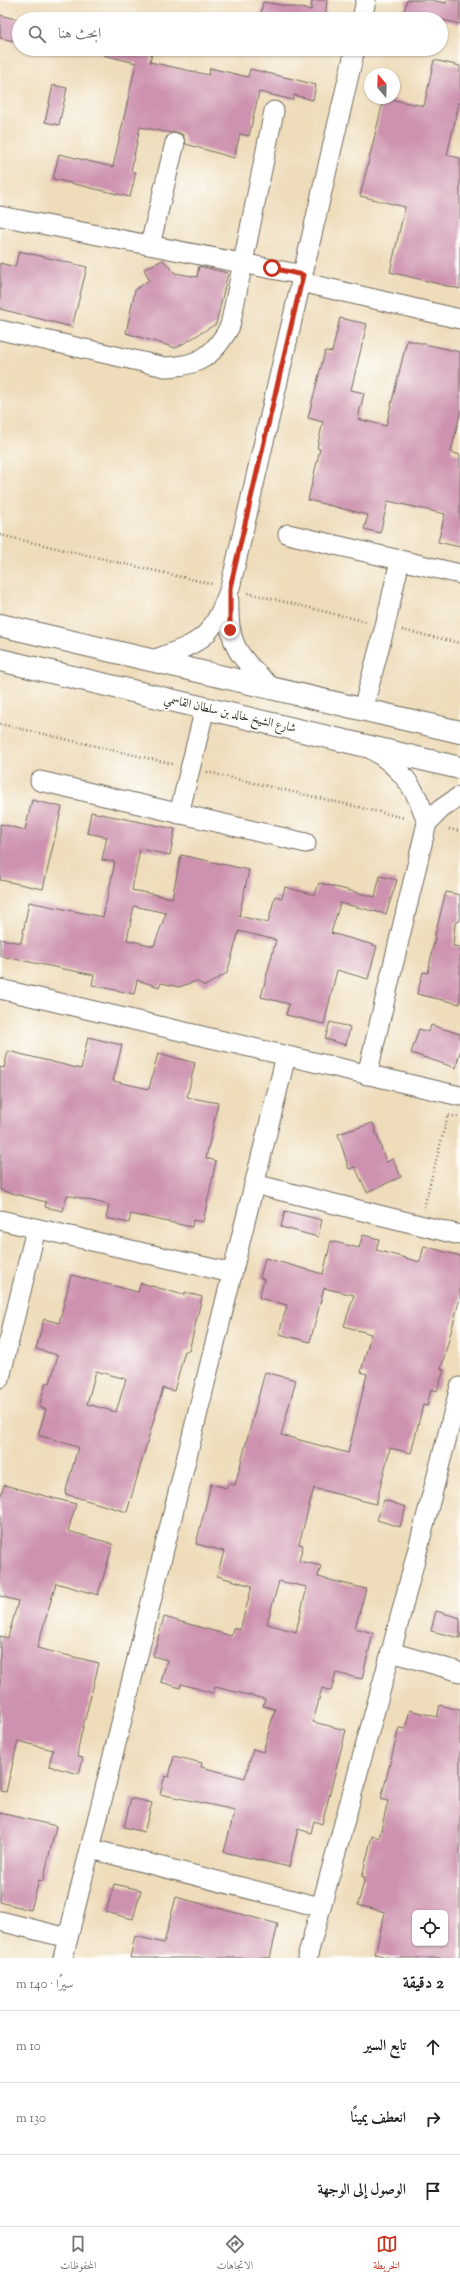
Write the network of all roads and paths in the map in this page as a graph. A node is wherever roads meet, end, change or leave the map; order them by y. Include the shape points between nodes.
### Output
1 (366, 0) edge
2 (363, 12) edge
3 (353, 56) edge
4 (274, 111) dead end
5 (175, 143) dead end
6 (0, 216) edge
7 (150, 245) junction
8 (244, 262) junction
9 (302, 278) junction
10 (460, 319) edge
11 (0, 330) edge
12 (288, 534) dead end
13 (0, 535) edge
14 (400, 560) junction
15 (460, 574) edge
16 (230, 588) junction
17 (0, 625) edge
18 (385, 626) junction
19 (460, 643) edge
20 (0, 660) edge
21 (153, 660) junction
22 (272, 688) junction
23 (205, 708) junction
24 (363, 709) junction
25 (0, 724) edge
26 (460, 732) edge
27 (366, 746) junction
28 (190, 768) junction
29 (460, 768) edge
30 (40, 781) dead end
31 (460, 796) edge
32 (179, 814) junction
33 (426, 823) junction
34 (460, 831) edge
35 (306, 843) dead end
36 (0, 989) edge
37 (286, 1056) junction
38 (367, 1074) junction
39 (460, 1104) edge
40 (254, 1184) junction
41 (0, 1220) edge
42 (419, 1225) junction
43 (36, 1229) junction
44 (460, 1235) edge
45 (232, 1273) junction
46 (0, 1378) edge
47 (460, 1387) edge
48 (391, 1652) junction
49 (460, 1672) edge
50 (91, 1849) junction
51 (320, 1907) junction
52 (0, 1921) edge
53 (68, 1938) junction
54 (63, 1958) edge
55 (307, 1958) edge

1 - 2 street
3 - 9 street
4 - 8 street
5 - 7 street
6 - 7 street
7 - 8 street
8 - 9 street
8 - 11 street via 230,326 220,344 205,358 186,366 165,367
9 - 10 street
9 - 16 street
12 - 14 street
13 - 16 path
14 - 15 street
14 - 18 street
16 - 18 path
16 - 21 street via 209,632 186,647
16 - 22 street via 228,617 233,643 248,665
17 - 21 main road
18 - 19 path
18 - 24 street
20 - 23 main road, شارع الشيخ خالد بن سلطان القاسمي
21 - 22 main road
22 - 24 main road
23 - 27 main road, شارع الشيخ خالد بن سلطان القاسمي
23 - 28 street
24 - 26 main road
25 - 28 path
27 - 29 main road, شارع الشيخ خالد بن سلطان القاسمي
27 - 33 street via 399,770 412,785 421,803
28 - 32 street
28 - 33 path
30 - 32 street
31 - 33 street
32 - 35 street
33 - 34 path
33 - 38 street
36 - 37 street
37 - 38 street
37 - 40 street
38 - 39 street
39 - 42 path via 458,1117 448,1115
40 - 42 street
40 - 45 street
41 - 43 street
42 - 44 street
43 - 45 street
43 - 46 street
45 - 50 street
47 - 48 street
48 - 49 street
48 - 51 street
50 - 51 street
50 - 53 street
51 - 55 street
52 - 53 street
53 - 54 street

